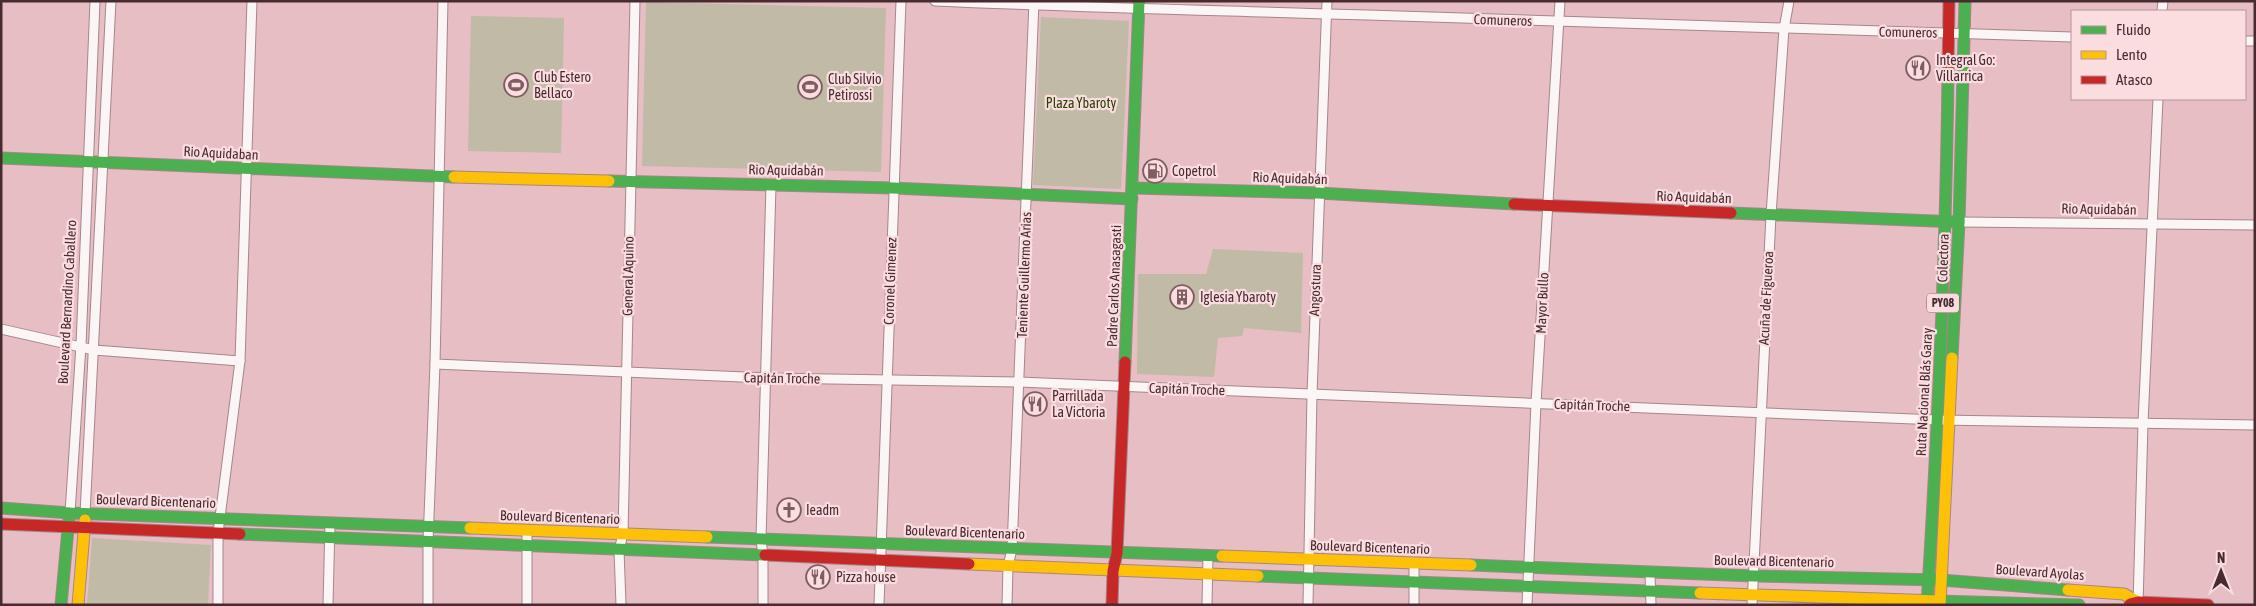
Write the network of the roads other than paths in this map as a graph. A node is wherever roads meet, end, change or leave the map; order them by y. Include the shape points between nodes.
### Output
1 (95, 1) edge
2 (111, 1) edge
3 (252, 1) edge
4 (443, 1) edge
5 (635, 1) edge
6 (901, 1) edge
7 (935, 1) edge
8 (1327, 1) edge
9 (1560, 1) edge
10 (1789, 1) edge
11 (1949, 1) edge
12 (1964, 1) edge
13 (1034, 4) edge
14 (1139, 6) edge
15 (1327, 14) junction
16 (1560, 21) junction
17 (1784, 30) junction
18 (1947, 33) junction
19 (1963, 34) junction
20 (2071, 37) edge
21 (2158, 100) edge
22 (1, 158) edge
23 (89, 162) junction
24 (103, 163) junction
25 (247, 170) junction
26 (439, 177) junction
27 (630, 182) junction
28 (771, 185) junction
29 (893, 188) junction
30 (1027, 193) junction
31 (1133, 193) junction
32 (1318, 193) junction
33 (1548, 206) junction
34 (1771, 215) junction
35 (1946, 221) junction
36 (1959, 222) junction
37 (2152, 224) junction
38 (2255, 225) edge
39 (1, 329) edge
40 (81, 345) junction
41 (94, 350) junction
42 (240, 361) junction
43 (435, 364) junction
44 (626, 373) junction
45 (767, 378) junction
46 (887, 380) junction
47 (1019, 382) junction
48 (1124, 386) junction
49 (1312, 394) junction
50 (1536, 403) junction
51 (1761, 412) junction
52 (1938, 420) junction
53 (1951, 420) junction
54 (2142, 423) junction
55 (2255, 425) edge
56 (1, 508) edge
57 (70, 513) junction
58 (85, 514) junction
59 (220, 519) junction
60 (330, 523) junction
61 (1, 524) edge
62 (68, 527) junction
63 (429, 527) junction
64 (85, 528) junction
65 (527, 530) junction
66 (218, 533) junction
67 (623, 534) junction
68 (330, 538) junction
69 (762, 539) junction
70 (428, 542) junction
71 (881, 544) junction
72 (527, 546) junction
73 (1012, 549) junction
74 (619, 550) junction
75 (1117, 552) junction
76 (764, 556) junction
77 (1208, 556) junction
78 (1309, 560) junction
79 (880, 561) junction
80 (1414, 564) junction
81 (1008, 566) junction
82 (1528, 568) junction
83 (1113, 571) junction
84 (1650, 572) junction
85 (1207, 574) junction
86 (1754, 576) junction
87 (1308, 578) junction
88 (1928, 580) junction
89 (1941, 580) junction
90 (1414, 582) junction
91 (1527, 587) junction
92 (1652, 592) junction
93 (1752, 600) edge
94 (1928, 602) edge
95 (1940, 602) edge
96 (2135, 604) edge
97 (61, 605) edge
98 (78, 605) edge
99 (218, 605) edge
100 (328, 605) edge
101 (428, 605) edge
102 (527, 605) edge
103 (621, 605) edge
104 (763, 605) edge
105 (879, 605) edge
106 (1007, 605) edge
107 (1112, 605) edge
108 (1207, 605) edge
109 (1308, 605) edge
110 (1414, 605) edge
111 (1527, 605) edge
112 (1651, 605) edge
113 (2079, 605) edge
114 (2208, 605) edge

1 - 23 street, Boulevard Bernardino Caballero
2 - 24 street
3 - 25 street
4 - 26 street
5 - 27 street, General Aquino
6 - 29 street, Coronel Gimenez
7 - 13 street, Comuneros
8 - 15 street, Angostura
9 - 16 street, Mayor Bullo
10 - 17 street, Acuña de Figueroa
11 - 18 main road, Ruta Nacional Blás Garay / PY08
12 - 19 main road, Colectora
13 - 14 street, Comuneros
13 - 30 street, Teniente Guillermo Arias
14 - 15 street, Comuneros
14 - 31 main road, Padre Carlos Anasagasti
15 - 16 street, Comuneros
15 - 32 street, Angostura
16 - 17 street, Comuneros
16 - 33 street, Mayor Bullo
17 - 18 street, Comuneros
17 - 34 street, Acuña de Figueroa
18 - 19 street, Comuneros
18 - 35 main road, Ruta Nacional Blás Garay / PY08
19 - 20 street, Comuneros
19 - 36 main road, Colectora
21 - 37 street
22 - 23 main road, Rio Aquidaban
23 - 24 main road, Rio Aquidaban
23 - 40 street, Boulevard Bernardino Caballero
24 - 25 main road, Rio Aquidaban
24 - 41 street
25 - 26 main road, Rio Aquidaban
25 - 42 street
26 - 27 main road, Rio Aquidabán
26 - 43 street
27 - 28 main road, Rio Aquidabán
27 - 44 street, General Aquino
28 - 29 main road, Rio Aquidabán
28 - 45 street
29 - 30 main road, Rio Aquidabán
29 - 46 street, Coronel Gimenez
30 - 31 main road, Rio Aquidabán
30 - 47 street, Teniente Guillermo Arias
31 - 32 main road, Rio Aquidabán
31 - 48 main road, Padre Carlos Anasagasti
32 - 33 main road, Rio Aquidabán
32 - 49 street, Angostura
33 - 34 main road, Rio Aquidabán
33 - 50 street, Mayor Bullo
34 - 35 main road, Rio Aquidabán
34 - 51 street, Acuña de Figueroa
35 - 36 main road, Rio Aquidabán
35 - 52 main road, Ruta Nacional Blás Garay / PY08
36 - 37 street, Rio Aquidabán
36 - 53 main road, Colectora
37 - 38 street, Rio Aquidabán
37 - 54 street
39 - 40 street
40 - 41 street
40 - 57 street, Boulevard Bernardino Caballero
41 - 42 street
41 - 58 street
42 - 59 street
43 - 44 street, Capitán Troche
43 - 63 street
44 - 45 street, Capitán Troche
44 - 67 street, General Aquino
45 - 46 street, Capitán Troche
45 - 69 street
46 - 47 street, Capitán Troche
46 - 71 street, Coronel Gimenez
47 - 48 street, Capitán Troche
47 - 73 street, Teniente Guillermo Arias
48 - 49 street, Capitán Troche
48 - 75 main road, Padre Carlos Anasagasti
49 - 50 street, Capitán Troche
49 - 78 street, Angostura
50 - 51 street, Capitán Troche
50 - 82 street, Mayor Bullo
51 - 52 street, Capitán Troche
51 - 86 street, Acuña de Figueroa
52 - 53 street, Capitán Troche
52 - 88 main road, Ruta Nacional Blás Garay / PY08
53 - 54 street, Capitán Troche
53 - 89 main road, Colectora
54 - 55 street, Capitán Troche
54 - 96 street
56 - 57 main road, Boulevard Bicentenario
57 - 58 main road, Boulevard Bicentenario
57 - 62 main road, Boulevard Bernardino Caballero
58 - 59 main road, Boulevard Bicentenario
58 - 64 main road
59 - 60 main road, Boulevard Bicentenario
59 - 66 street
60 - 63 main road, Boulevard Bicentenario
60 - 68 street
61 - 62 main road, Boulevard Bicentenario
62 - 64 main road, Boulevard Bicentenario
62 - 97 main road, Boulevard Bernardino Caballero
63 - 65 main road, Boulevard Bicentenario
63 - 70 street
64 - 66 main road, Boulevard Bicentenario
64 - 98 main road
65 - 67 main road, Boulevard Bicentenario
65 - 72 street
66 - 68 main road, Boulevard Bicentenario
66 - 99 street
67 - 69 main road, Boulevard Bicentenario
67 - 74 street, General Aquino
68 - 70 main road, Boulevard Bicentenario
68 - 100 street
69 - 71 main road, Boulevard Bicentenario
69 - 76 street
70 - 72 main road, Boulevard Bicentenario
70 - 101 street
71 - 73 main road, Boulevard Bicentenario
71 - 79 street, Coronel Gimenez
72 - 74 main road, Boulevard Bicentenario
72 - 102 street
73 - 75 main road, Boulevard Bicentenario
73 - 81 street, Teniente Guillermo Arias
74 - 76 main road, Boulevard Bicentenario
74 - 103 street, General Aquino
75 - 77 main road, Boulevard Bicentenario
75 - 83 main road, Padre Carlos Anasagasti
76 - 79 main road, Boulevard Bicentenario
76 - 104 street
77 - 78 main road, Boulevard Bicentenario
77 - 85 street
78 - 80 main road, Boulevard Bicentenario
78 - 87 street, Angostura
79 - 81 main road, Boulevard Bicentenario
79 - 105 street, Coronel Gimenez
80 - 82 main road, Boulevard Bicentenario
80 - 90 street
81 - 83 main road, Boulevard Bicentenario
81 - 106 street, Teniente Guillermo Arias
82 - 84 main road, Boulevard Bicentenario
82 - 91 street, Mayor Bullo
83 - 85 main road, Boulevard Bicentenario
83 - 107 main road, Padre Carlos Anasagasti
84 - 86 main road, Boulevard Bicentenario
84 - 92 street
85 - 87 main road, Boulevard Bicentenario
85 - 108 street
86 - 88 main road, Boulevard Bicentenario
86 - 93 street, Acuña de Figueroa
87 - 90 main road, Boulevard Bicentenario
87 - 109 street, Angostura
88 - 89 main road, Boulevard Ayolas
88 - 94 main road, Ruta Nacional Blás Garay / PY08
89 - 95 main road, Colectora
89 - 96 main road, Boulevard Ayolas via 2124,594
90 - 91 main road, Boulevard Bicentenario
90 - 110 street
91 - 92 main road, Boulevard Bicentenario
91 - 111 street, Mayor Bullo
92 - 93 main road, Boulevard Bicentenario
92 - 112 street
93 - 94 main road, Boulevard Bicentenario
94 - 95 main road
95 - 113 main road
96 - 114 main road, Boulevard Ayolas

